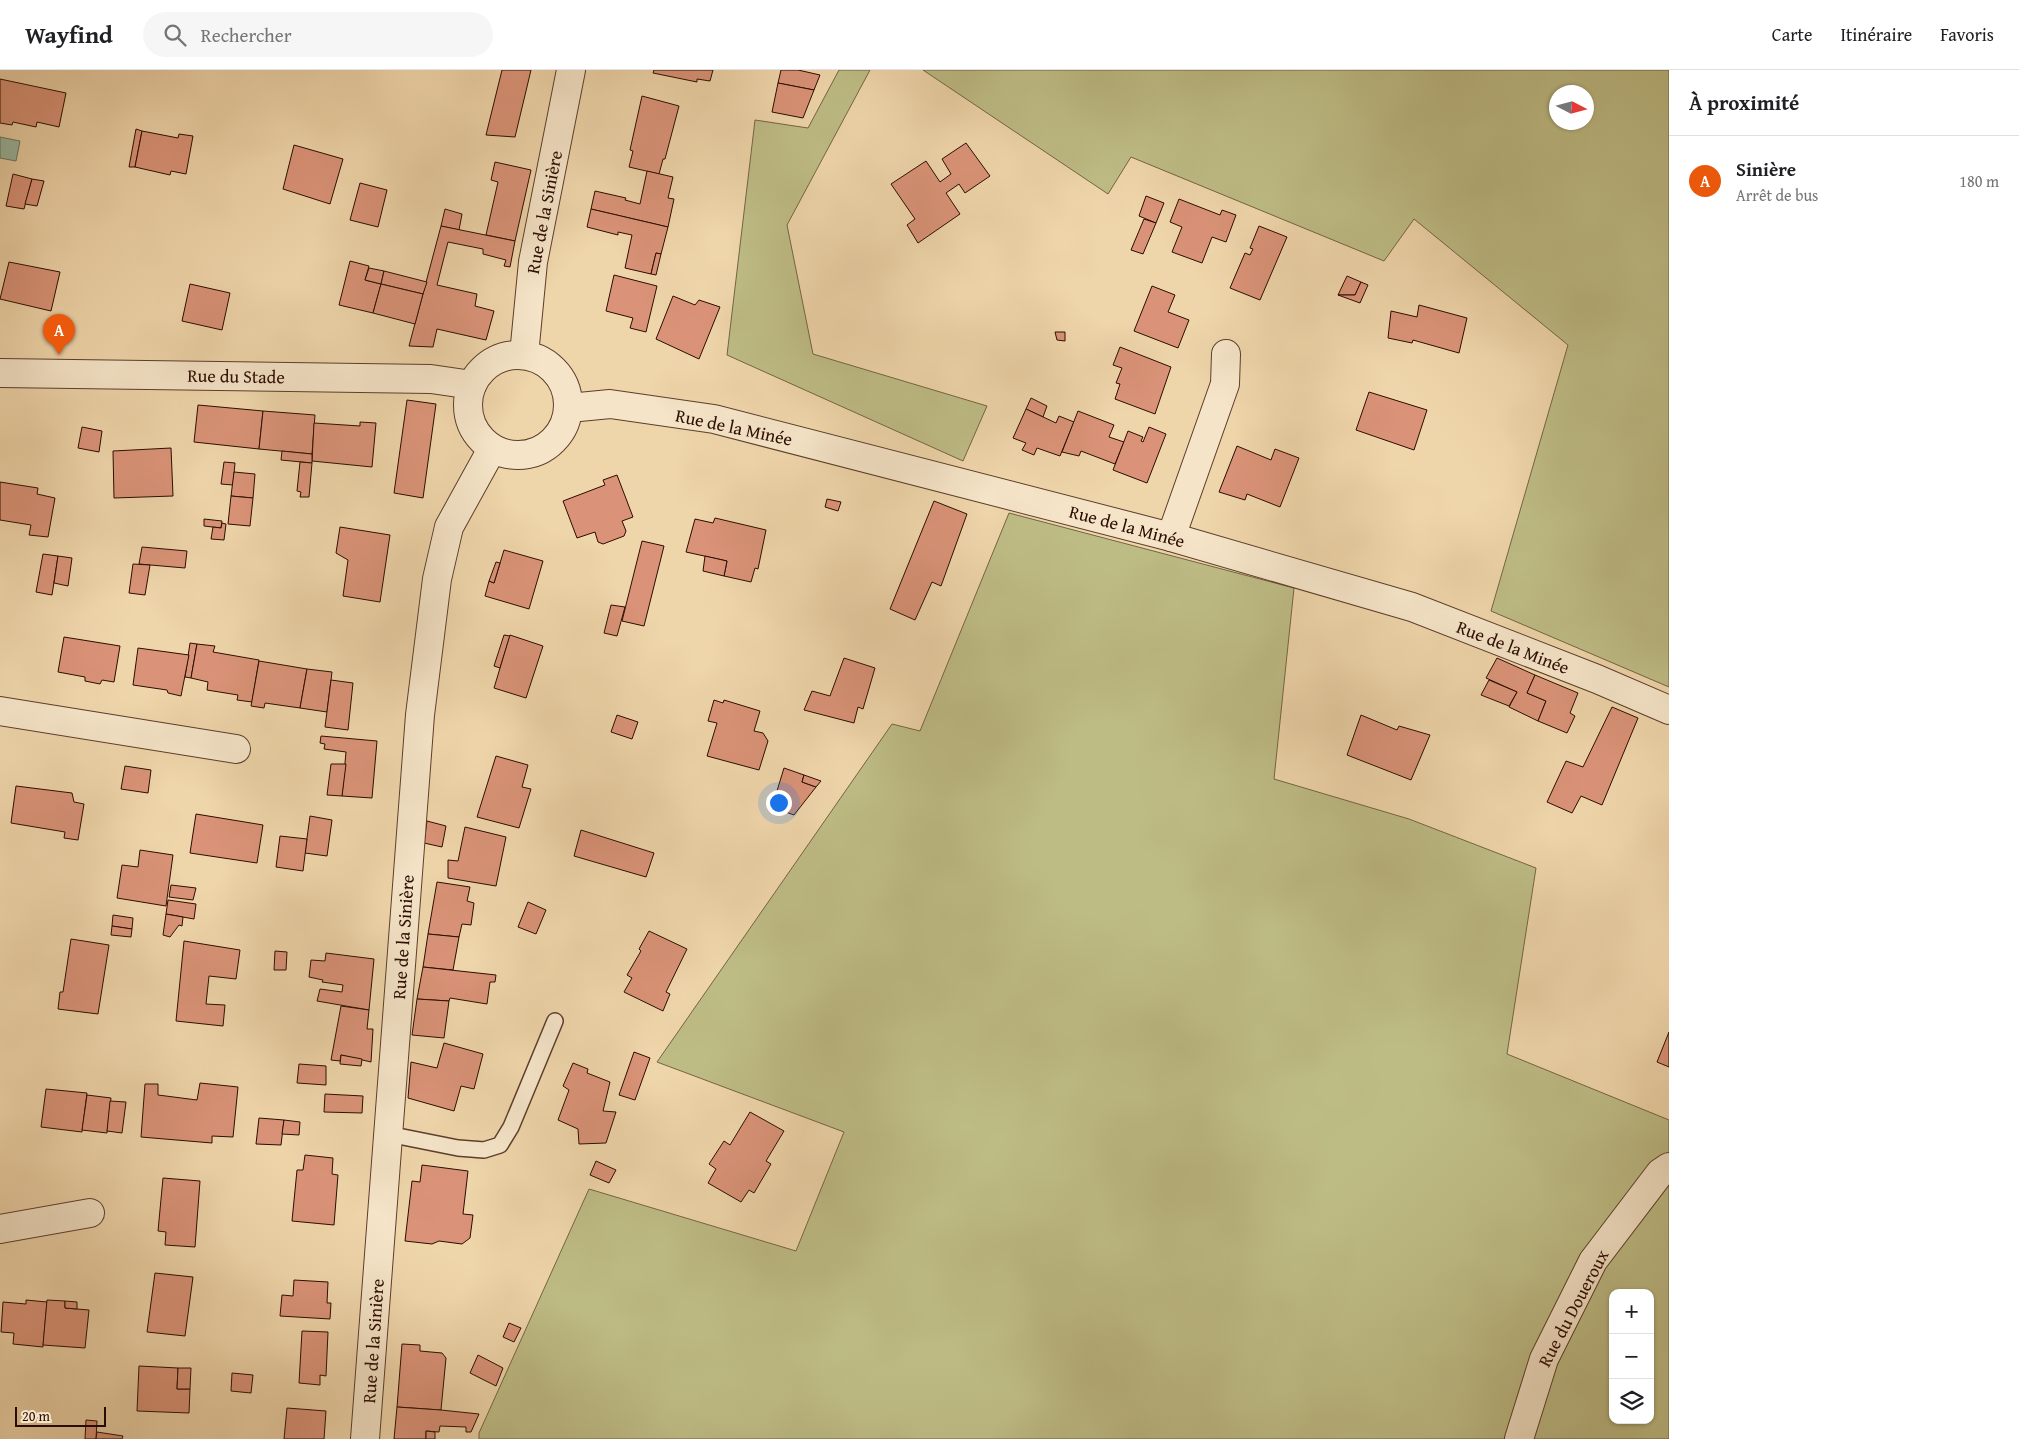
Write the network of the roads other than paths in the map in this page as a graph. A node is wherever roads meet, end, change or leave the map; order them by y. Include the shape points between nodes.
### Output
1 (571, 70) edge
2 (1226, 354) dead end
3 (524, 355) junction
4 (0, 373) edge
5 (472, 385) junction
6 (569, 408) junction
7 (492, 448) junction
8 (1170, 537) junction
9 (1669, 710) edge
10 (0, 711) edge
11 (236, 749) dead end
12 (555, 1022) dead end
13 (388, 1134) junction
14 (1669, 1167) edge
15 (90, 1214) dead end
16 (0, 1228) edge
17 (365, 1439) edge
18 (1519, 1439) edge

1 - 3 street, Rue de la Sinière via 533,262
2 - 8 street via 1224,384
3 - 5 street via 508,356 493,362
3 - 6 street via 538,359 561,379
4 - 5 street, Rue du Stade via 431,379
5 - 7 street via 468,399 471,420 481,439
6 - 7 street via 565,425 556,440 542,450 525,456 508,455
6 - 8 street, Rue de la Minée via 610,404 714,419
7 - 13 street, Rue de la Sinière via 449,527 437,579 420,715
8 - 9 street, Rue de la Minée via 1412,607
10 - 11 street
12 - 13 lane via 511,1127 500,1145 484,1150 466,1149
13 - 17 street, Rue de la Sinière
14 - 18 street, Rue du Doueroux via 1660,1173 1594,1262 1544,1359
15 - 16 street

